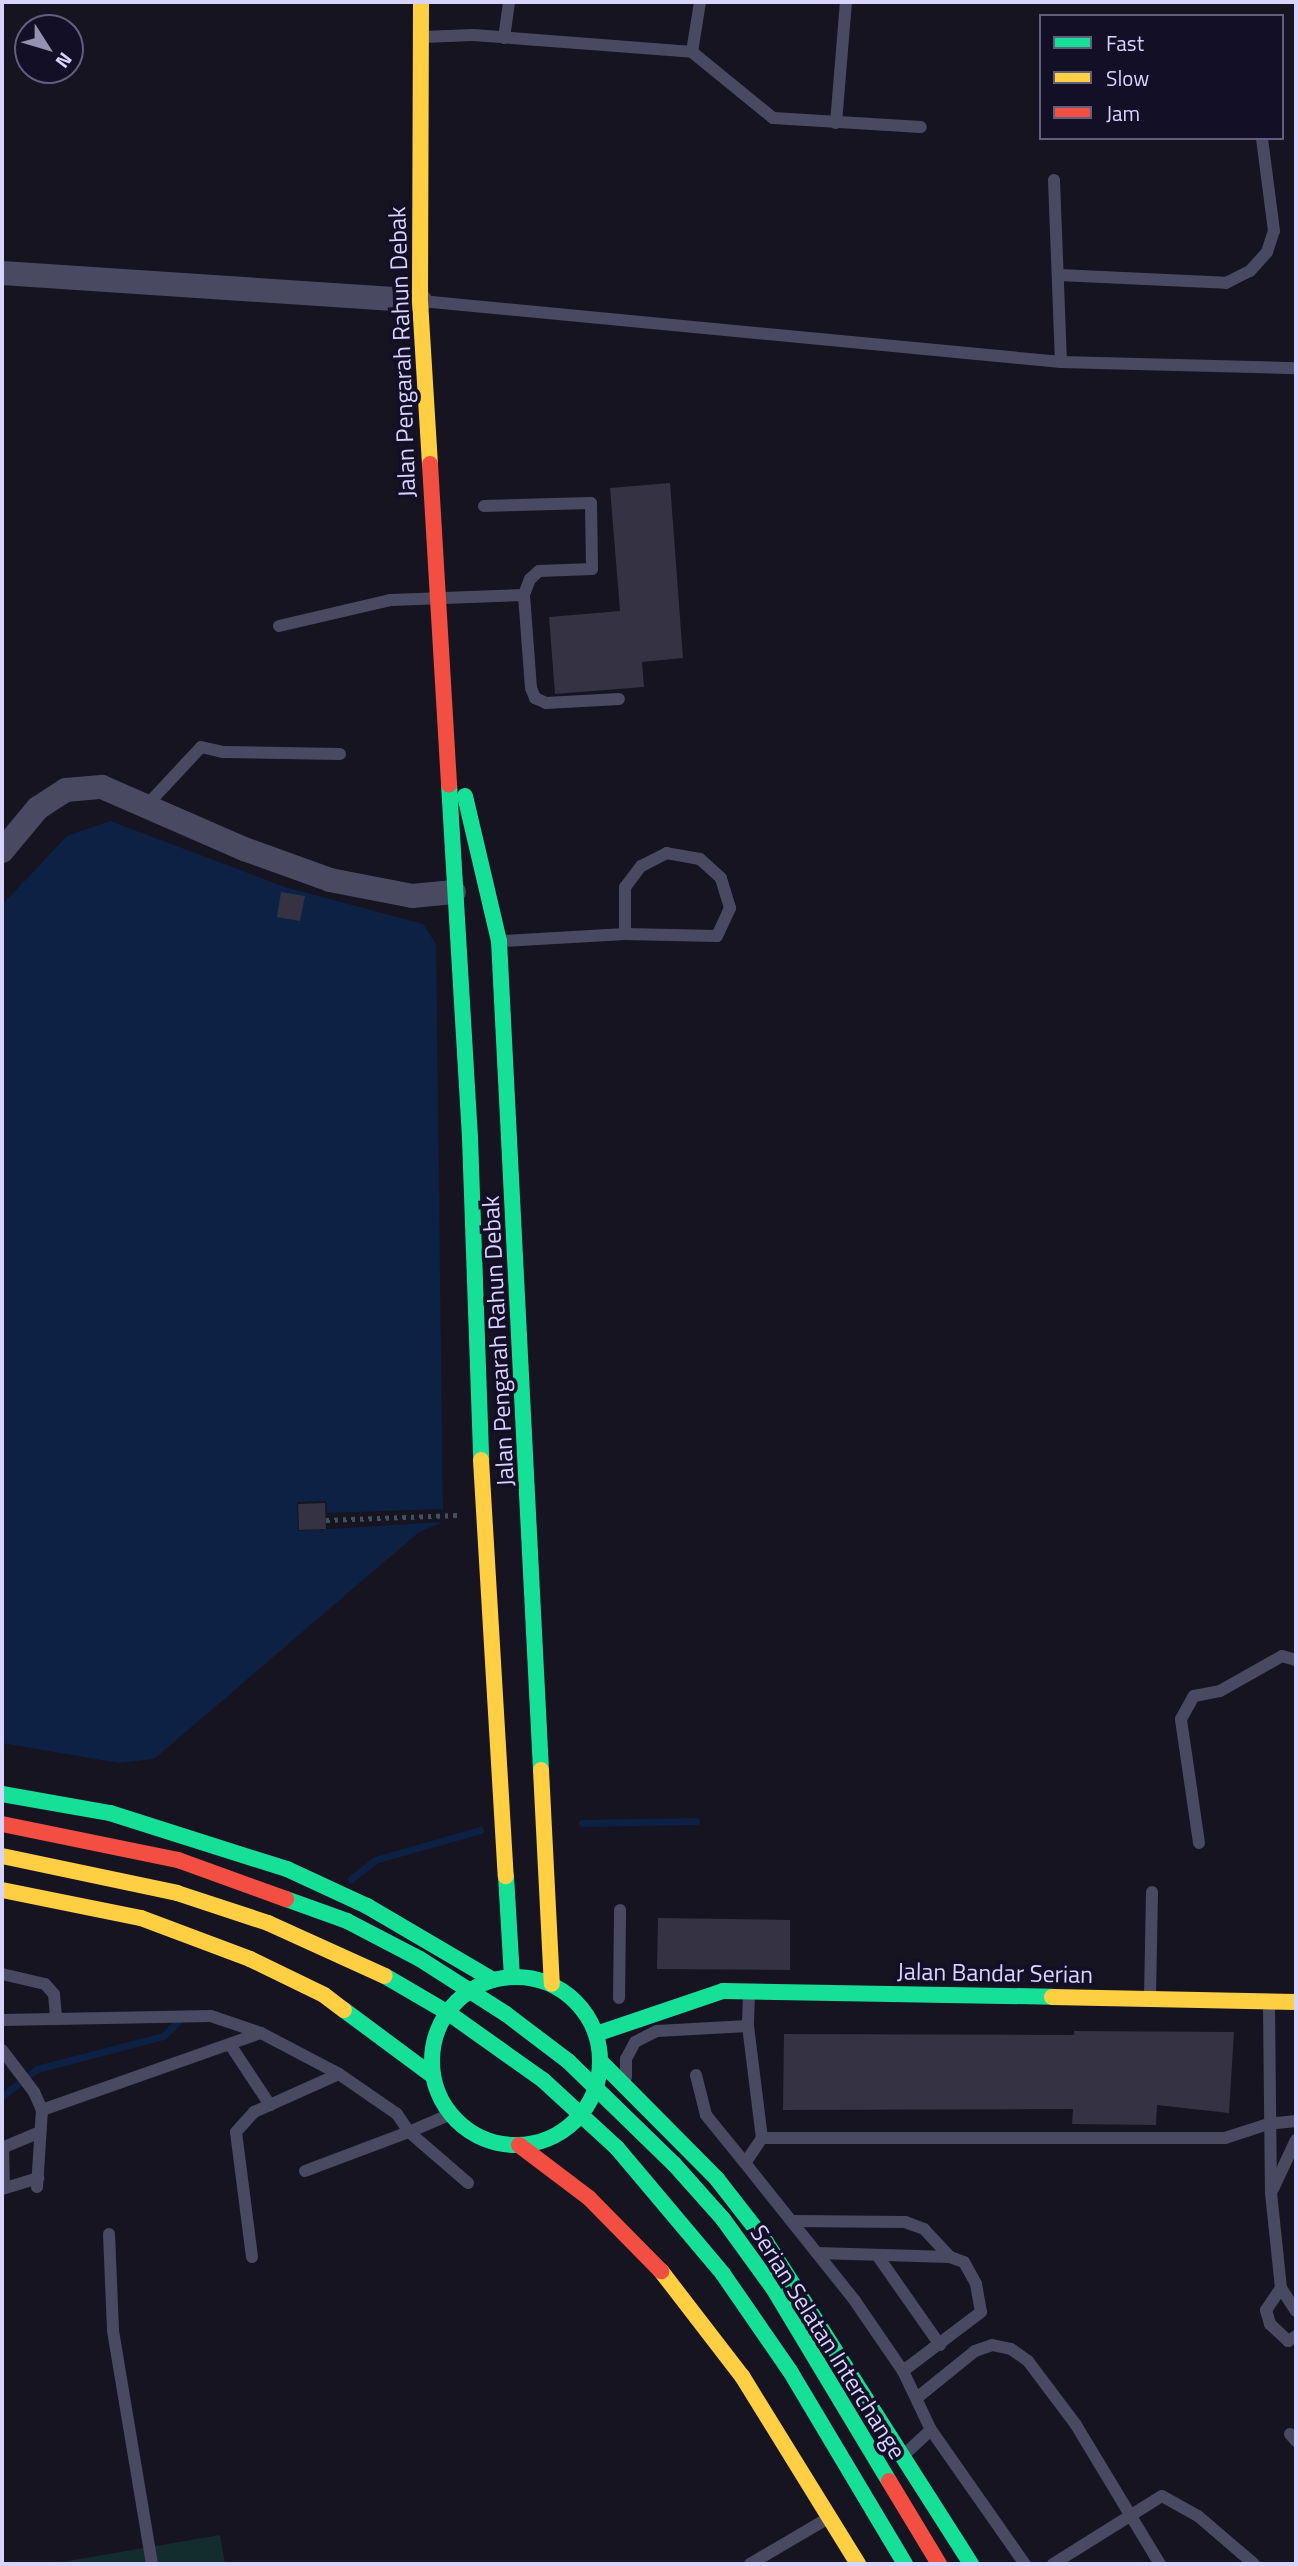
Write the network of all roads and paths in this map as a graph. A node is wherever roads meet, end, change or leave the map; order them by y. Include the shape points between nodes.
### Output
1 (421, 2) edge
2 (509, 2) edge
3 (700, 2) edge
4 (846, 2) edge
5 (419, 37) junction
6 (504, 38) junction
7 (692, 52) junction
8 (835, 123) junction
9 (921, 127) dead end
10 (1262, 140) edge
11 (1054, 180) dead end
12 (2, 273) edge
13 (1059, 275) junction
14 (420, 301) junction
15 (1061, 362) junction
16 (1296, 368) edge
17 (484, 506) dead end
18 (524, 595) junction
19 (435, 600) junction
20 (279, 626) dead end
21 (619, 699) dead end
22 (443, 700) junction
23 (340, 754) dead end
24 (147, 805) junction
25 (2, 851) edge
26 (454, 892) junction
27 (625, 934) junction
28 (499, 941) junction
29 (483, 1513) junction
30 (326, 1520) dead end
31 (1296, 1660) edge
32 (2, 1794) edge
33 (2, 1824) edge
34 (1199, 1843) dead end
35 (2, 1856) edge
36 (2, 1890) edge
37 (1152, 1892) dead end
38 (367, 1906) junction
39 (620, 1910) dead end
40 (2, 1974) edge
41 (512, 1976) junction
42 (493, 1980) junction
43 (552, 1984) junction
44 (750, 1990) junction
45 (324, 1995) junction
46 (631, 1998) junction
47 (693, 1998) junction
48 (574, 1999) junction
49 (1293, 1999) edge
50 (1150, 2000) junction
51 (1269, 2003) junction
52 (56, 2016) junction
53 (2, 2020) edge
54 (748, 2025) junction
55 (261, 2034) junction
56 (596, 2034) junction
57 (231, 2046) junction
58 (6, 2055) edge
59 (601, 2062) junction
60 (339, 2074) junction
61 (696, 2075) dead end
62 (433, 2076) junction
63 (626, 2085) junction
64 (270, 2105) junction
65 (42, 2110) junction
66 (451, 2114) junction
67 (1296, 2121) edge
68 (1268, 2124) junction
69 (40, 2132) junction
70 (409, 2132) junction
71 (762, 2138) junction
72 (1296, 2140) edge
73 (519, 2145) junction
74 (3, 2148) edge
75 (745, 2163) junction
76 (305, 2171) dead end
77 (468, 2183) dead end
78 (3, 2189) edge
79 (1271, 2193) junction
80 (792, 2221) junction
81 (109, 2234) dead end
82 (817, 2253) junction
83 (877, 2255) junction
84 (252, 2257) dead end
85 (950, 2257) junction
86 (1280, 2288) junction
87 (1296, 2311) edge
88 (1296, 2336) edge
89 (940, 2345) junction
90 (903, 2371) junction
91 (918, 2397) junction
92 (931, 2430) junction
93 (905, 2454) junction
94 (1130, 2515) junction
95 (829, 2518) junction
96 (152, 2564) edge
97 (750, 2564) edge
98 (858, 2564) edge
99 (905, 2564) edge
100 (939, 2564) edge
101 (971, 2564) edge
102 (1025, 2564) edge
103 (1053, 2564) edge
104 (1160, 2564) edge
105 (1254, 2564) edge

1 - 5 main road, Jalan Pengarah Rahun Debak
2 - 6 lane
3 - 7 lane
4 - 8 lane
5 - 6 lane
5 - 14 main road, Jalan Pengarah Rahun Debak
6 - 7 lane
7 - 8 lane via 773,118
8 - 9 lane
10 - 13 lane via 1274,231 1267,252 1250,271 1226,283
11 - 13 lane
12 - 14 street
13 - 15 lane
14 - 15 lane
14 - 19 main road, Jalan Pengarah Rahun Debak
15 - 16 lane
17 - 18 lane via 584,500 595,509 592,569 539,571
18 - 19 lane
18 - 21 lane via 535,698 546,703
19 - 20 lane via 391,600
19 - 22 main road, Jalan Pengarah Rahun Debak
22 - 26 main road, Jalan Pengarah Rahun Debak
22 - 28 main road, Jalan Pengarah Rahun Debak
23 - 24 lane via 201,747
24 - 25 street via 102,788 66,790 37,808
24 - 26 street via 244,849 330,880 412,896
26 - 29 main road, Jalan Pengarah Rahun Debak via 470,1138
27 - 27 lane via 718,936 730,908 721,878 700,859 667,853 641,866 625,887
27 - 28 lane
28 - 43 main road, Jalan Pengarah Rahun Debak
29 - 30 path
29 - 41 main road, Jalan Pengarah Rahun Debak
31 - 34 lane via 1282,1656 1220,1691 1194,1696 1181,1719
32 - 38 main road via 110,1813 181,1833 287,1869
33 - 100 main road, Serian Selatan Interchange, bridge via 178,1860 346,1921 420,1959 506,2014 568,2061 674,2164 723,2219 773,2288
35 - 99 main road, Serian Selatan Interchange, bridge via 177,1893 268,1923 370,1968 450,2014 543,2080 617,2148 723,2274 790,2371
36 - 45 main road via 141,1918 250,1959
37 - 50 lane
38 - 42 main road
38 - 45 main road via 383,1946 373,1972 353,1987
39 - 46 lane
40 - 52 lane via 45,1984 54,1994
41 - 42 main road
41 - 43 main road
42 - 62 main road via 455,2002 440,2024 432,2049
43 - 48 main road
44 - 47 main road, Jalan Bandar Serian
44 - 50 main road, Jalan Bandar Serian
44 - 54 lane
45 - 62 main road
46 - 47 main road, Jalan Bandar Serian
46 - 48 main road, Jalan Bandar Serian
47 - 56 main road, Jalan Bandar Serian
48 - 56 main road
49 - 51 main road, Jalan Bandar Serian
50 - 51 main road, Jalan Bandar Serian
51 - 68 lane
52 - 53 lane
52 - 55 lane via 211,2016
54 - 63 lane via 670,2027 644,2037 635,2042 626,2059
54 - 71 lane
55 - 57 lane
55 - 60 lane
56 - 59 main road
57 - 64 lane
57 - 65 lane
58 - 65 lane
59 - 63 main road
59 - 73 main road via 593,2096 580,2115 563,2131
60 - 64 lane
60 - 70 lane via 397,2114
61 - 75 lane via 706,2115
62 - 66 main road
63 - 93 main road via 717,2179 758,2232
64 - 84 lane via 242,2122 236,2132
65 - 69 lane
66 - 70 lane
66 - 73 main road via 482,2137
67 - 68 lane
68 - 71 lane via 1225,2138
68 - 79 lane
69 - 74 lane
69 - 78 lane via 37,2182
70 - 76 lane
70 - 77 lane
71 - 75 lane
72 - 79 lane
73 - 95 main road via 589,2198 666,2276 742,2376
74 - 78 lane
75 - 80 lane
79 - 86 lane
80 - 82 lane
80 - 85 lane via 905,2222 924,2230
81 - 96 lane via 113,2331
82 - 83 lane
82 - 90 lane
83 - 85 lane
83 - 89 lane
85 - 89 lane via 964,2262 976,2284 981,2312
86 - 87 lane
86 - 88 lane via 1266,2309 1270,2324 1287,2341
89 - 90 lane
90 - 91 lane
91 - 92 lane
91 - 94 lane via 975,2351 992,2345 1011,2349 1028,2361 1076,2425
92 - 93 lane
92 - 102 lane
93 - 101 main road
94 - 103 lane
94 - 104 lane
94 - 105 lane via 1163,2496 1198,2516
95 - 97 lane
95 - 98 main road

